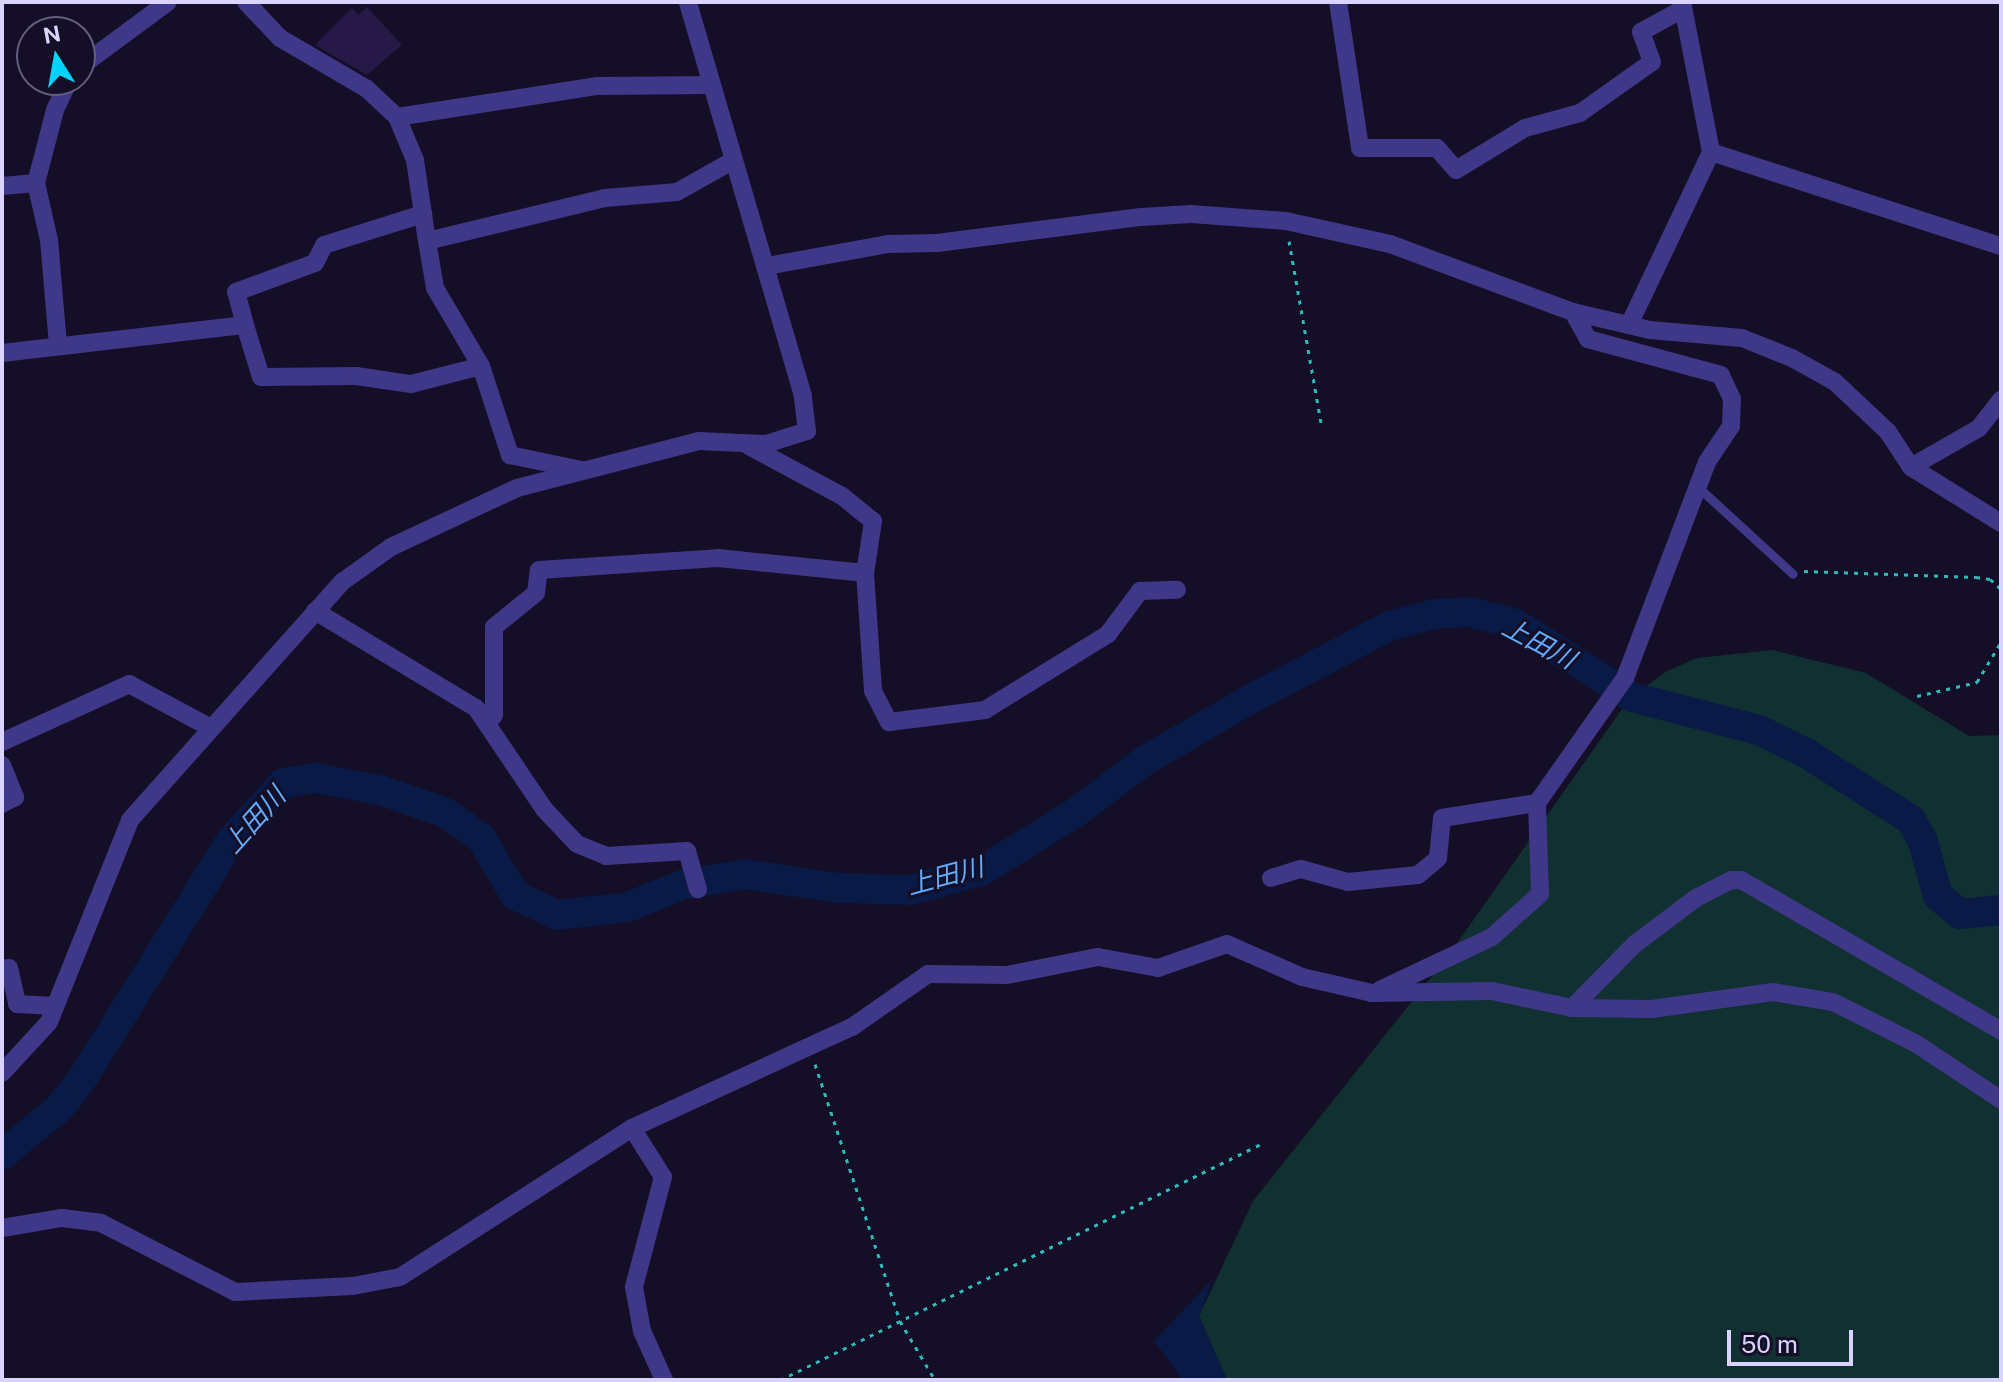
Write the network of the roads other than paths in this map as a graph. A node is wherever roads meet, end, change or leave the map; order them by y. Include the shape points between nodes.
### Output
1 (168, 2) edge
2 (246, 2) edge
3 (688, 2) edge
4 (1338, 2) edge
5 (1683, 5) edge
6 (96, 55) edge
7 (712, 85) junction
8 (62, 96) edge
9 (397, 117) junction
10 (1711, 152) junction
11 (734, 160) junction
12 (36, 183) junction
13 (2, 186) edge
14 (423, 214) junction
15 (427, 241) junction
16 (2001, 246) edge
17 (767, 266) junction
18 (1573, 312) junction
19 (245, 325) junction
20 (1629, 325) junction
21 (58, 346) junction
22 (2, 353) edge
23 (481, 366) junction
24 (2001, 400) edge
25 (743, 443) junction
26 (1911, 467) junction
27 (581, 470) junction
28 (1699, 488) junction
29 (2001, 523) edge
30 (865, 573) junction
31 (1793, 574) road end
32 (1177, 590) dead end
33 (315, 611) junction
34 (487, 724) junction
35 (211, 728) junction
36 (2, 742) edge
37 (2, 765) edge
38 (1537, 803) junction
39 (2, 804) edge
40 (1271, 878) dead end
41 (698, 889) dead end
42 (2, 969) edge
43 (1372, 993) junction
44 (55, 1006) junction
45 (1572, 1008) junction
46 (2001, 1031) edge
47 (2, 1073) edge
48 (2001, 1100) edge
49 (632, 1128) junction
50 (2, 1228) edge
51 (664, 1380) edge

1 - 6 street
2 - 9 street via 280,38 367,89
3 - 7 street
4 - 5 street via 1360,148 1437,148 1456,170 1525,128 1580,113 1652,62 1641,32
5 - 10 street
7 - 9 street via 598,86
7 - 11 street
8 - 12 street
9 - 14 street via 415,160
10 - 16 street
10 - 20 street
11 - 15 street via 677,192 605,198
11 - 17 street
12 - 13 street
12 - 21 street via 49,240
14 - 15 street
14 - 19 street via 324,245 315,263 236,292
15 - 23 street via 435,288
17 - 18 street via 888,244 1205,214 1286,221 1435,258
17 - 25 street via 803,396 807,431 766,444
18 - 20 street
18 - 28 street via 1588,339 1721,375 1732,399 1731,426 1707,462
19 - 21 street
19 - 23 street via 261,377 356,376 411,384
20 - 26 street via 1742,338 1792,358 1835,382 1888,432
21 - 22 street
23 - 27 street via 510,455
24 - 26 street via 1979,428
25 - 27 street via 699,441
25 - 30 street via 842,496 873,521
26 - 29 street
27 - 33 street via 517,488 391,547 342,582
28 - 31 lane
28 - 38 street via 1625,678
30 - 32 street via 873,691 889,722 985,710 1108,634 1140,591
30 - 34 street via 718,558 539,570 536,593 494,627 494,715
33 - 34 street via 476,708
33 - 35 street
34 - 41 street via 544,809 577,844 606,856 687,851
35 - 36 street via 129,684
35 - 44 street via 130,820
37 - 39 street via 15,797
38 - 40 street via 1442,818 1438,858 1418,875 1348,882 1301,869
38 - 43 street via 1540,894 1492,937
42 - 44 street via 9,968 17,1004
43 - 45 street via 1492,991
43 - 49 street via 1302,977 1227,944 1158,968 1098,957 1007,975 928,974 852,1027
44 - 47 street via 49,1022
45 - 46 street via 1635,944 1696,898 1741,880
45 - 48 street via 1652,1009 1773,992 1833,1002 1915,1043
49 - 50 street via 400,1277 353,1286 235,1292 101,1223 62,1218
49 - 51 street via 663,1177 634,1287 642,1331

